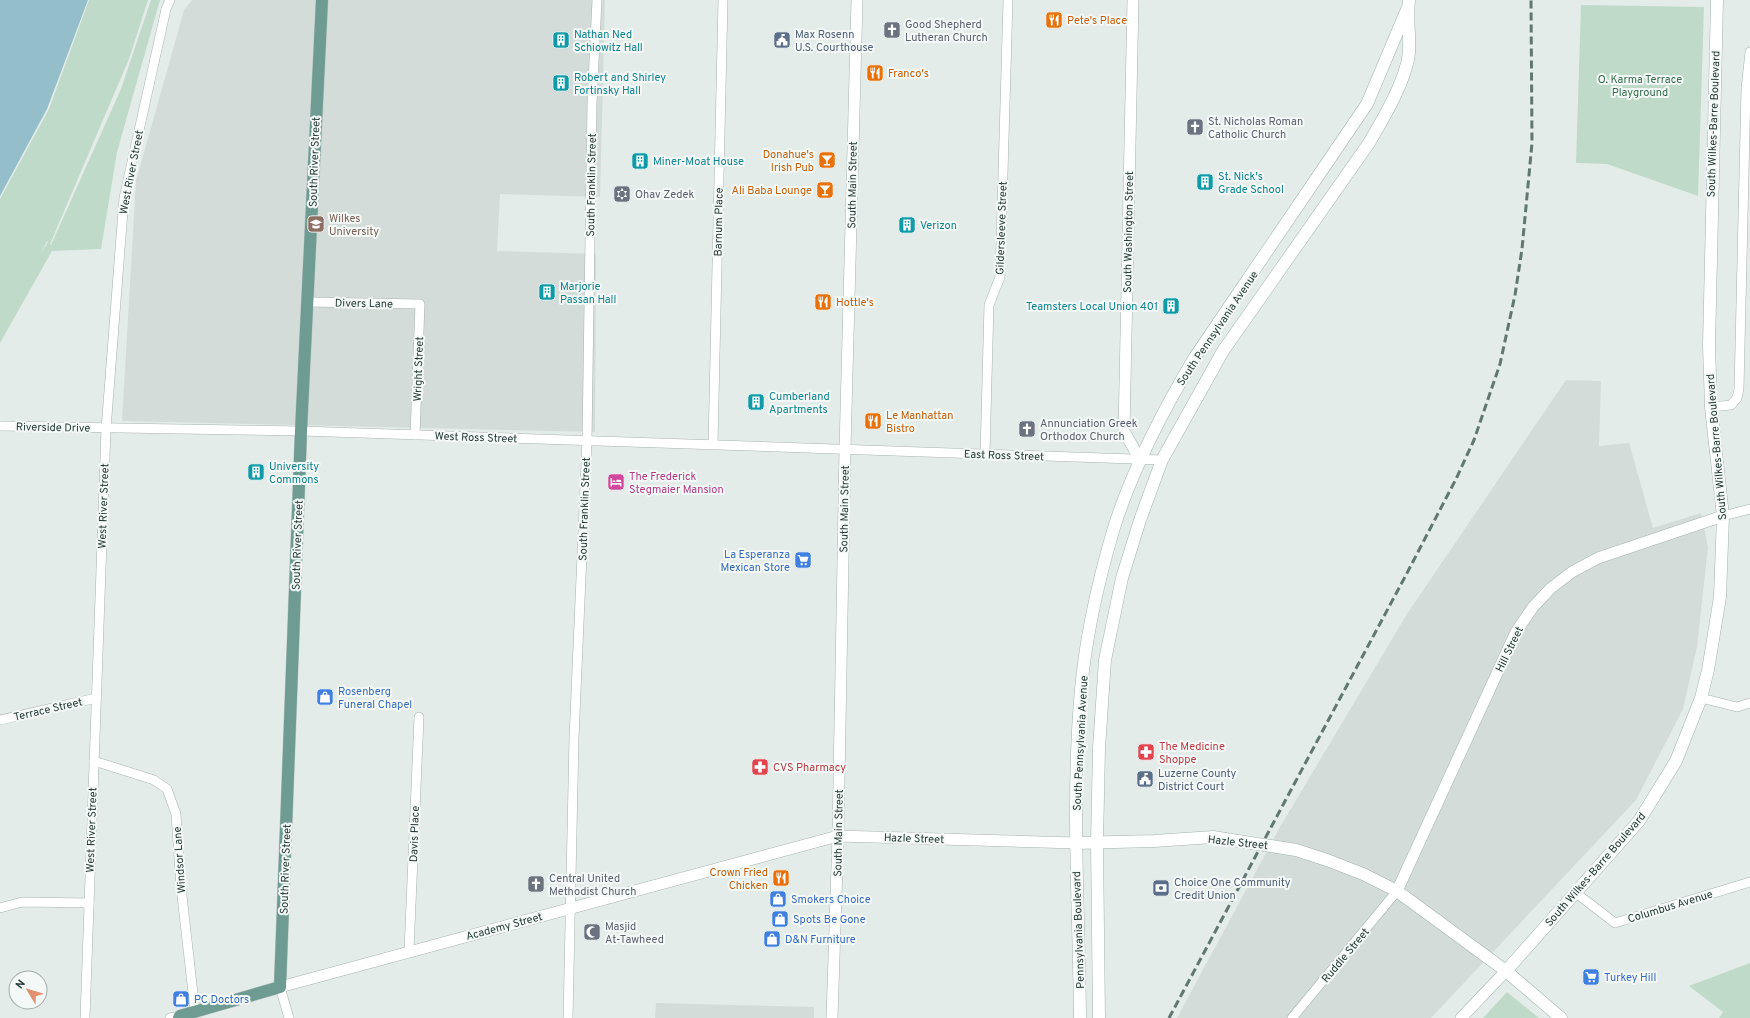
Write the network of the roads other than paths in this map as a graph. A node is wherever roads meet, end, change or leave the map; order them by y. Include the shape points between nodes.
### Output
1 (170, 0) edge
2 (322, 0) edge
3 (597, 0) edge
4 (723, 0) edge
5 (858, 0) edge
6 (1008, 0) edge
7 (1133, 0) edge
8 (1717, 0) edge
9 (1408, 3) edge
10 (1750, 52) edge
11 (308, 302) junction
12 (420, 304) joint
13 (1712, 407) junction
14 (0, 426) edge
15 (106, 429) junction
16 (301, 431) junction
17 (415, 435) junction
18 (587, 440) junction
19 (713, 444) junction
20 (845, 449) junction
21 (985, 454) junction
22 (1140, 460) junction
23 (1162, 460) junction
24 (1750, 509) edge
25 (1724, 516) junction
26 (96, 698) junction
27 (1701, 698) junction
28 (1750, 703) edge
29 (419, 716) dead end
30 (0, 720) edge
31 (94, 761) junction
32 (838, 836) junction
33 (1076, 843) junction
34 (1097, 843) junction
35 (1750, 882) edge
36 (1397, 891) junction
37 (1576, 893) junction
38 (89, 903) junction
39 (0, 908) edge
40 (570, 909) junction
41 (410, 951) junction
42 (1506, 971) junction
43 (280, 987) junction
44 (195, 1011) junction
45 (176, 1017) edge
46 (85, 1018) edge
47 (289, 1018) edge
48 (568, 1018) edge
49 (832, 1018) edge
50 (1080, 1018) edge
51 (1099, 1018) edge
52 (1292, 1018) edge
53 (1461, 1018) edge
54 (1561, 1018) edge

1 - 15 street, West River Street via 124,198
2 - 11 main road, South River Street
3 - 18 street, South Franklin Street via 592,103
4 - 19 street, Barnum Place
5 - 20 street, South Main Street
6 - 21 street, Gildersleeve Street via 1000,277 989,305
7 - 22 street, South Washington Street via 1124,431
8 - 13 main road, South Wilkes-Barre Boulevard via 1709,277
9 - 22 main road, South Pennsylvania Avenue via 1367,104 1195,357 1170,399
9 - 23 main road, South Pennsylvania Avenue via 1409,55 1386,114 1369,144 1223,351
10 - 13 street via 1746,88 1739,390 1731,405
11 - 12 street, Divers Lane
11 - 16 main road, South River Street
12 - 17 street, Wright Street
13 - 25 main road, South Wilkes-Barre Boulevard
14 - 15 street, Riverside Drive
15 - 16 street, West Ross Street
15 - 26 street, West River Street
16 - 17 street, West Ross Street
16 - 43 main road, South River Street
17 - 18 street, West Ross Street
18 - 19 street, West Ross Street
18 - 40 street, South Franklin Street via 574,738
19 - 20 street, West Ross Street
20 - 21 street, East Ross Street
20 - 32 street, South Main Street
21 - 22 street, East Ross Street
22 - 23 street, East Ross Street
22 - 33 main road, South Pennsylvania Avenue via 1114,529 1096,596 1081,688
23 - 34 main road, South Pennsylvania Avenue via 1122,578 1106,660 1099,748
24 - 25 street, Hill Street
25 - 27 main road, South Wilkes-Barre Boulevard via 1720,597
25 - 36 street, Hill Street via 1598,558 1550,588 1532,607 1516,632
26 - 30 street, Terrace Street
26 - 31 street, West River Street
27 - 28 street via 1736,707
27 - 37 main road, South Wilkes-Barre Boulevard via 1676,761 1659,792 1639,821
29 - 41 street, Davis Place
31 - 38 street, West River Street
31 - 44 street, Windsor Lane via 154,780 167,789 176,814 181,887
32 - 33 street, Hazle Street
32 - 40 street, Academy Street
32 - 49 street, South Main Street
33 - 34 main road, Hazle Street
33 - 50 main road, Pennsylvania Boulevard
34 - 36 main road, Hazle Street via 1213,837 1262,843 1327,860
34 - 51 main road, Pennsylvania Boulevard
35 - 37 street, Columbus Avenue via 1615,923
36 - 42 main road, Hazle Street
36 - 52 street, Ruddle Street
37 - 42 main road, South Wilkes-Barre Boulevard
38 - 39 street via 22,902
38 - 46 street, West River Street
40 - 41 street, Academy Street
40 - 48 street, South Franklin Street
41 - 43 street, Academy Street
42 - 53 street
42 - 54 main road, Hazle Street
43 - 44 main road, Academy Street
43 - 47 street, South River Street
44 - 45 main road, Academy Street

